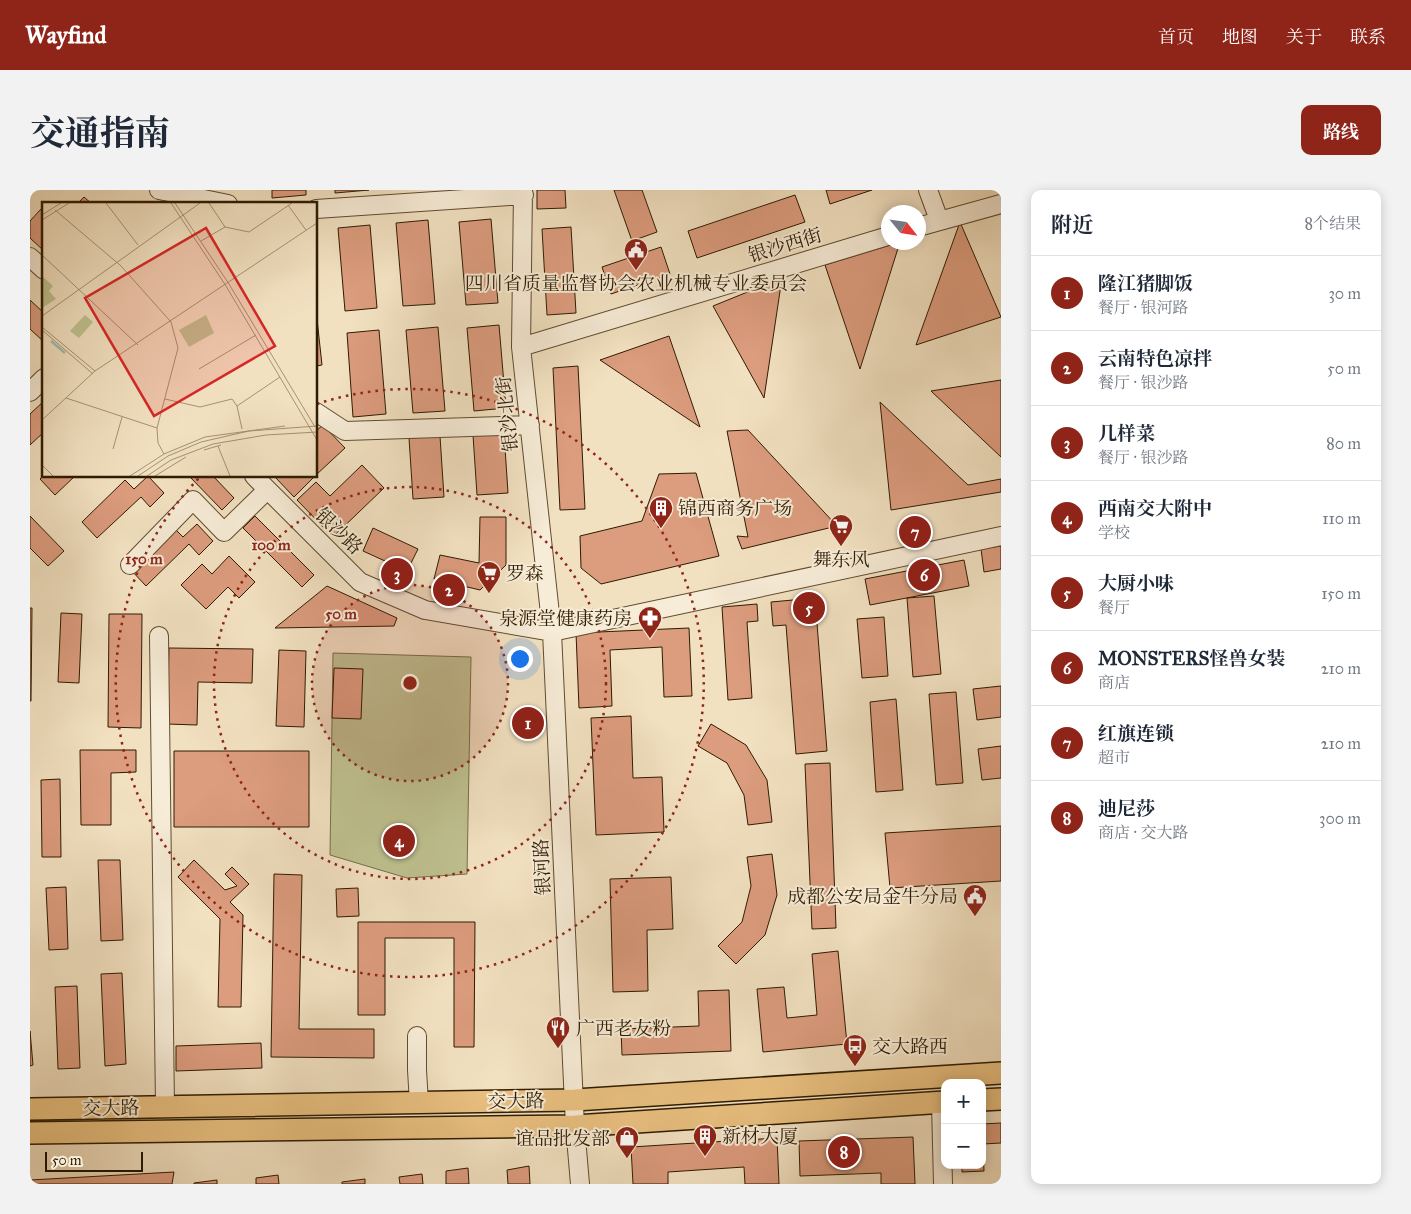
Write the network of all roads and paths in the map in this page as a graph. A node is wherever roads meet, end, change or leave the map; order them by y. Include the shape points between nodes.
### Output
1 (159, 190) edge
2 (928, 190) edge
3 (523, 193) edge
4 (207, 202) edge
5 (1001, 204) edge
6 (318, 209) edge
7 (939, 220) junction
8 (926, 224) edge
9 (881, 238) edge
10 (30, 257) edge
11 (42, 268) edge
12 (521, 347) junction
13 (42, 380) edge
14 (30, 392) edge
15 (318, 413) edge
16 (530, 425) junction
17 (256, 478) edge
18 (267, 490) junction
19 (1001, 536) edge
20 (130, 565) dead end
21 (552, 632) junction
22 (159, 636) dead end
23 (418, 1036) dead end
24 (1001, 1073) edge
25 (1001, 1099) edge
26 (575, 1100) junction
27 (986, 1100) edge
28 (419, 1103) junction
29 (941, 1103) edge
30 (165, 1107) junction
31 (30, 1109) edge
32 (943, 1124) edge
33 (575, 1126) junction
34 (30, 1133) edge
35 (580, 1184) edge
36 (943, 1184) edge

1 - 4 street
2 - 7 street
3 - 6 street
3 - 12 street, 银沙北街
5 - 7 street
7 - 8 street
9 - 12 street, 银沙西街
10 - 11 street
12 - 16 street, 银沙北街
13 - 14 street
15 - 16 street via 345,431
16 - 21 street, 银沙北街
17 - 18 street, 银沙路
18 - 20 street via 224,532 194,500
18 - 21 street, 银沙路 via 360,582 425,610
19 - 21 street
21 - 26 street, 银河路
22 - 30 street
23 - 28 street
24 - 26 main road, 交大路
25 - 27 main road
26 - 28 main road, 交大路
26 - 33 street, 银河路
28 - 30 main road, 交大路
29 - 33 main road, 交大路
30 - 31 main road, 交大路
32 - 36 street
33 - 34 main road, 交大路
33 - 35 street, 银河路

